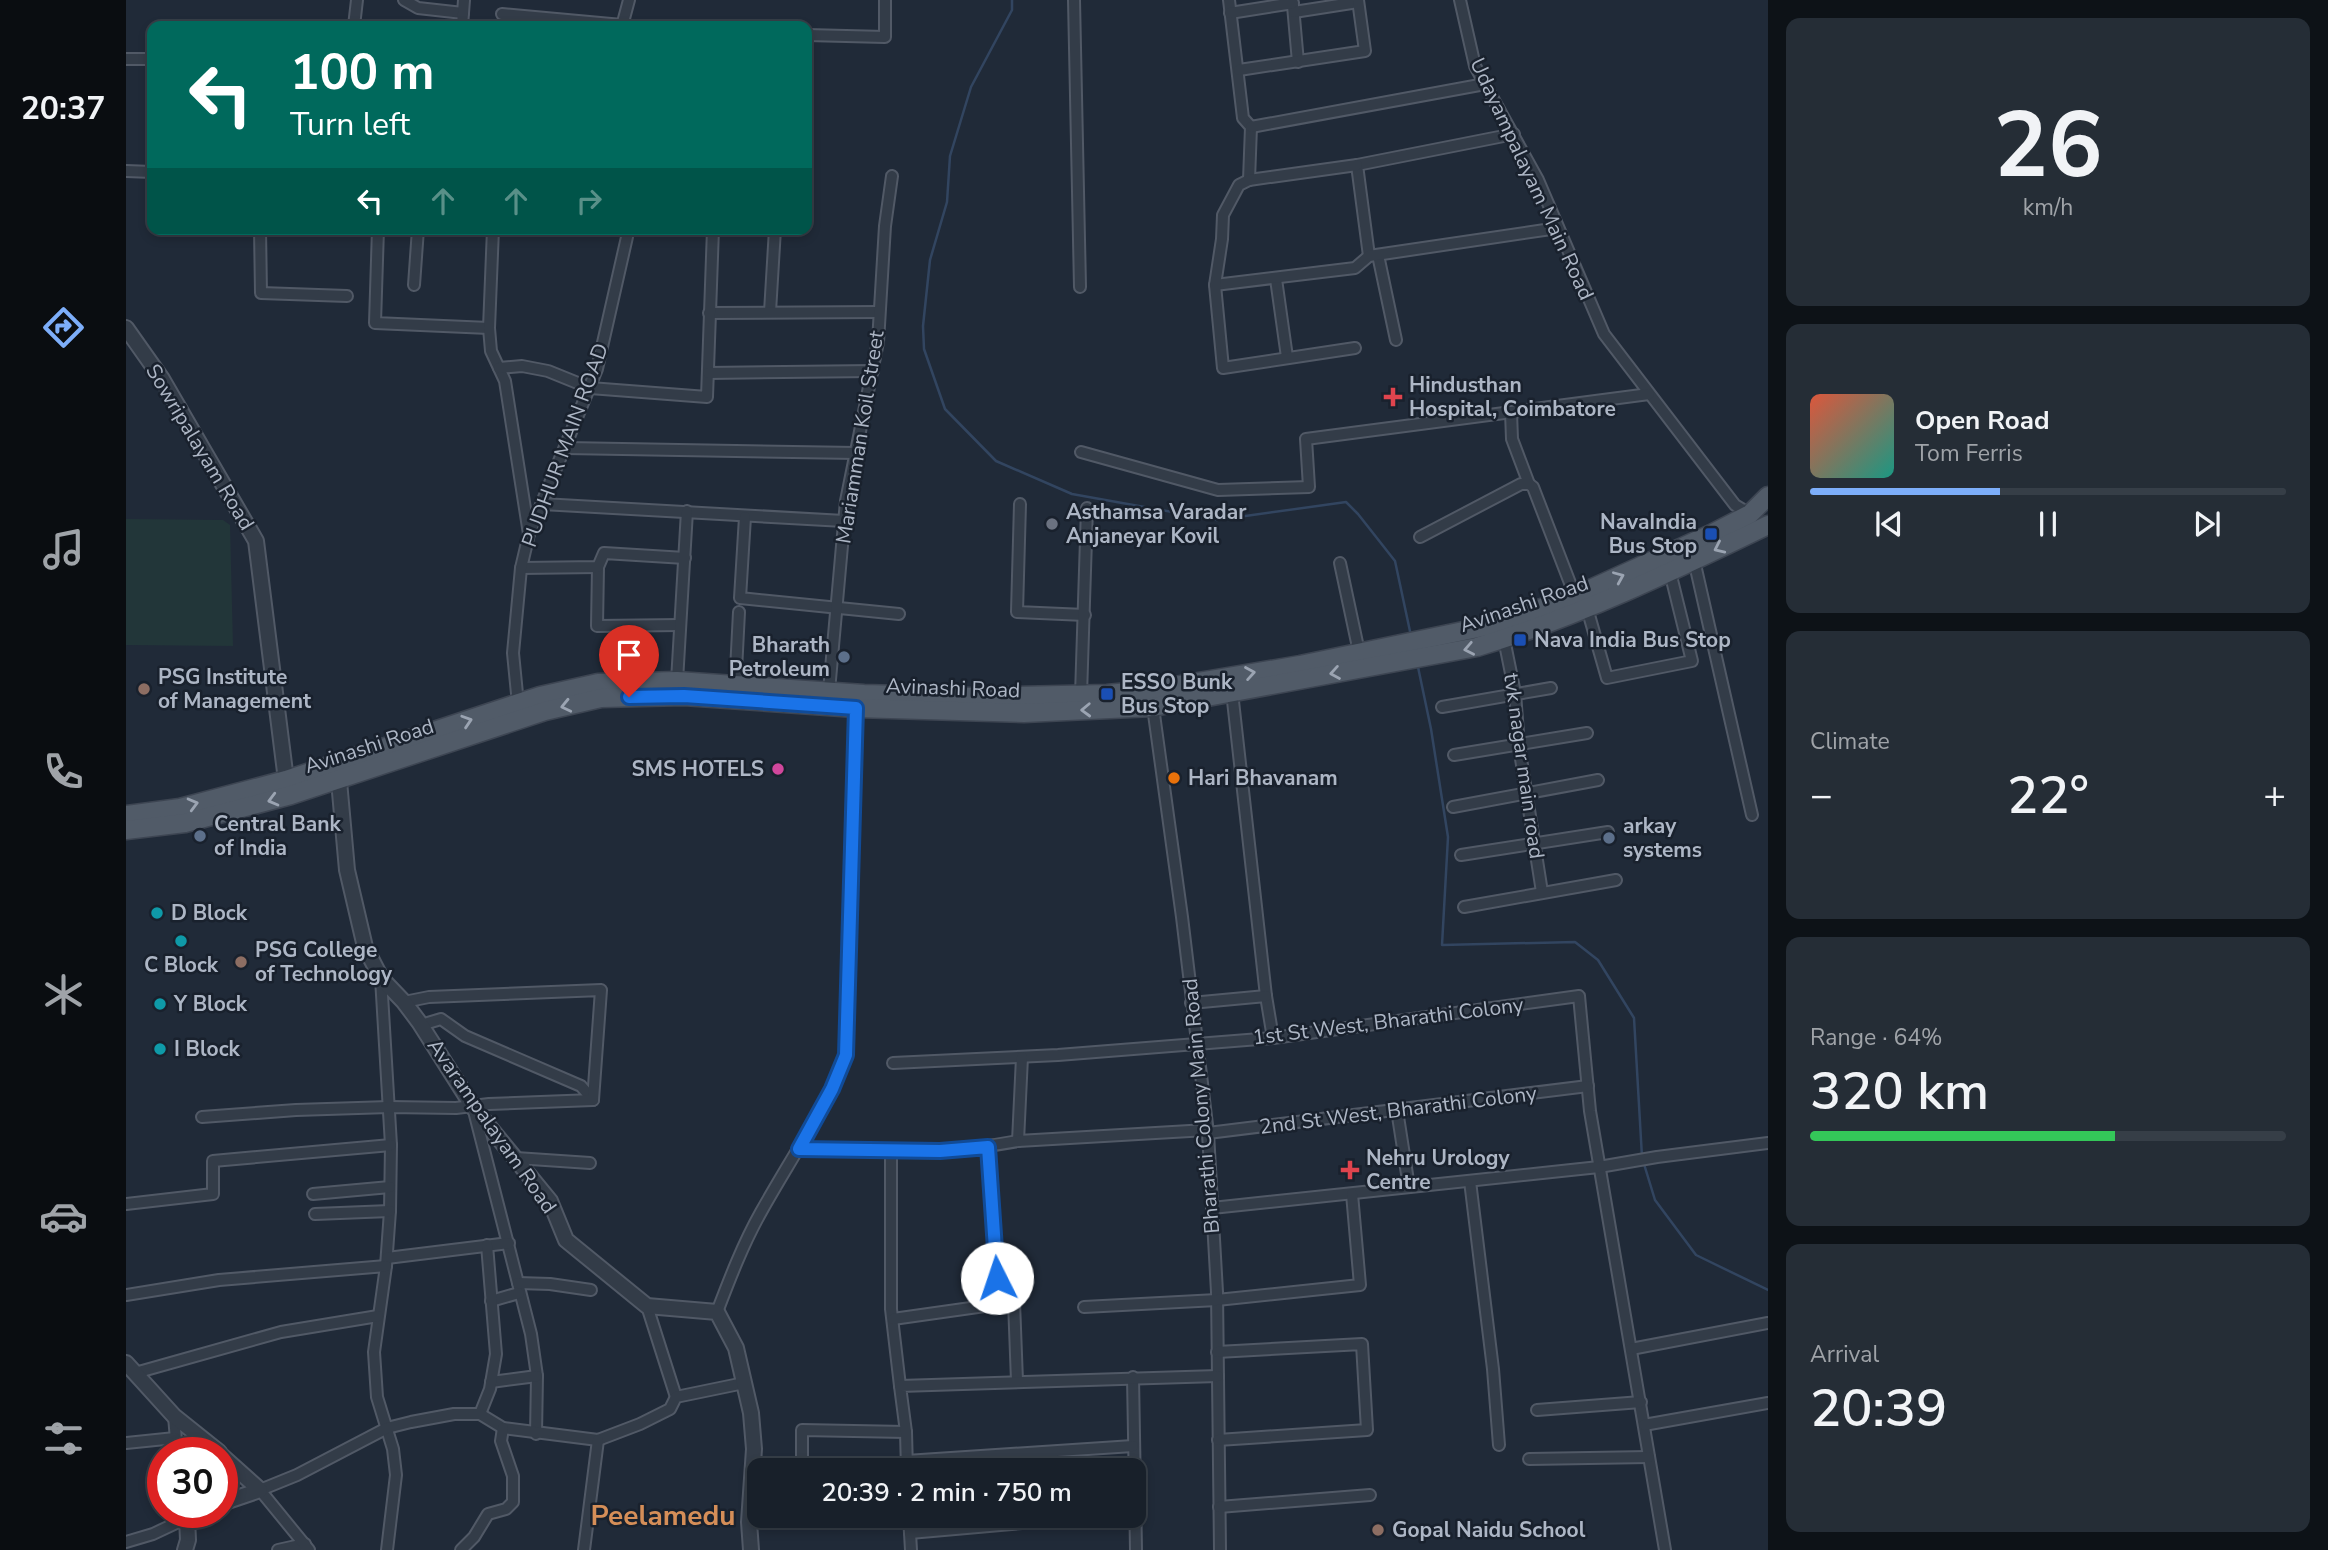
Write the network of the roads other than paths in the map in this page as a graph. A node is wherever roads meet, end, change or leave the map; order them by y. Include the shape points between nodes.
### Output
1 (357, 0) edge
2 (404, 0) edge
3 (464, 0) edge
4 (629, 0) edge
5 (886, 0) edge
6 (1074, 0) edge
7 (1229, 0) edge
8 (1460, 0) edge
9 (1358, 1) edge
10 (1293, 5) edge
11 (463, 13) junction
12 (1230, 13) junction
13 (502, 14) dead end
14 (355, 21) edge
15 (462, 21) edge
16 (572, 21) edge
17 (623, 21) edge
18 (812, 35) edge
19 (126, 60) edge
20 (147, 60) edge
21 (1298, 62) junction
22 (1239, 70) junction
23 (1485, 84) junction
24 (1251, 127) junction
25 (1514, 134) junction
26 (1357, 165) junction
27 (126, 171) edge
28 (147, 172) edge
29 (892, 176) dead end
30 (1249, 180) junction
31 (1558, 228) junction
32 (260, 235) edge
33 (378, 235) edge
34 (418, 235) edge
35 (493, 235) edge
36 (626, 235) edge
37 (713, 235) edge
38 (775, 235) edge
39 (1374, 255) junction
40 (1276, 279) junction
41 (414, 285) dead end
42 (1215, 285) junction
43 (1080, 287) dead end
44 (347, 296) dead end
45 (770, 312) junction
46 (879, 312) junction
47 (709, 313) junction
48 (126, 328) edge
49 (489, 328) junction
50 (1396, 340) dead end
51 (1355, 348) dead end
52 (1287, 357) junction
53 (499, 368) junction
54 (873, 371) junction
55 (708, 373) junction
56 (590, 388) junction
57 (1649, 394) junction
58 (1511, 412) junction
59 (566, 448) junction
60 (1081, 452) dead end
61 (856, 453) junction
62 (1529, 484) junction
63 (1768, 496) edge
64 (542, 504) junction
65 (1020, 504) dead end
66 (1087, 508) dead end
67 (687, 511) junction
68 (1750, 514) junction
69 (745, 517) junction
70 (844, 521) junction
71 (1768, 525) edge
72 (529, 534) junction
73 (1420, 537) dead end
74 (685, 558) junction
75 (1694, 560) junction
76 (1340, 563) dead end
77 (598, 567) junction
78 (521, 569) junction
79 (1670, 572) junction
80 (1581, 602) junction
81 (838, 607) junction
82 (739, 612) dead end
83 (899, 614) dead end
84 (1085, 615) junction
85 (680, 625) junction
86 (1504, 639) junction
87 (1439, 645) junction
88 (1359, 652) junction
89 (1400, 652) junction
90 (677, 681) junction
91 (1551, 688) dead end
92 (700, 690) junction
93 (830, 691) junction
94 (735, 692) junction
95 (1232, 692) junction
96 (1515, 693) junction
97 (1081, 695) junction
98 (518, 704) junction
99 (1153, 707) junction
100 (1442, 707) dead end
101 (856, 708) junction
102 (1587, 733) dead end
103 (1519, 746) junction
104 (1454, 755) dead end
105 (286, 780) junction
106 (1598, 780) dead end
107 (339, 781) junction
108 (1527, 793) junction
109 (1453, 807) dead end
110 (126, 815) edge
111 (1752, 815) dead end
112 (126, 830) edge
113 (1608, 832) dead end
114 (1535, 842) junction
115 (1461, 855) dead end
116 (1616, 880) dead end
117 (1542, 892) junction
118 (1464, 907) dead end
119 (381, 978) junction
120 (1266, 996) junction
121 (404, 1002) junction
122 (1191, 1003) junction
123 (421, 1025) junction
124 (1273, 1038) junction
125 (1196, 1043) junction
126 (1022, 1057) junction
127 (893, 1063) dead end
128 (1588, 1086) junction
129 (593, 1100) junction
130 (389, 1107) junction
131 (473, 1107) junction
132 (1397, 1110) junction
133 (202, 1118) dead end
134 (1208, 1132) junction
135 (1018, 1141) junction
136 (1768, 1143) edge
137 (391, 1145) junction
138 (988, 1147) junction
139 (799, 1149) junction
140 (891, 1150) junction
141 (516, 1158) junction
142 (590, 1163) dead end
143 (1599, 1167) junction
144 (1470, 1181) junction
145 (390, 1187) junction
146 (1409, 1187) junction
147 (313, 1194) dead end
148 (1352, 1194) junction
149 (126, 1203) edge
150 (1212, 1209) junction
151 (390, 1211) junction
152 (314, 1214) dead end
153 (509, 1243) junction
154 (488, 1245) junction
155 (387, 1262) junction
156 (518, 1288) junction
157 (591, 1290) dead end
158 (126, 1295) edge
159 (1217, 1300) junction
160 (491, 1301) junction
161 (999, 1304) junction
162 (647, 1306) junction
163 (1084, 1307) dead end
164 (717, 1311) junction
165 (378, 1316) junction
166 (893, 1319) junction
167 (1768, 1324) edge
168 (1631, 1349) junction
169 (1217, 1352) junction
170 (130, 1368) edge
171 (537, 1376) junction
172 (1218, 1376) junction
173 (1133, 1377) junction
174 (1017, 1381) junction
175 (491, 1382) junction
176 (744, 1383) junction
177 (900, 1386) junction
178 (676, 1397) junction
179 (1641, 1402) junction
180 (1768, 1404) edge
181 (1537, 1410) dead end
182 (480, 1414) junction
183 (174, 1416) junction
184 (1644, 1425) junction
185 (387, 1428) junction
186 (503, 1428) junction
187 (906, 1432) junction
188 (536, 1434) junction
189 (175, 1437) edge
190 (199, 1437) edge
191 (598, 1440) junction
192 (1218, 1440) junction
193 (147, 1441) edge
194 (126, 1443) edge
195 (1499, 1445) dead end
196 (1133, 1446) junction
197 (1649, 1457) junction
198 (802, 1458) edge
199 (906, 1458) edge
200 (990, 1458) edge
201 (1134, 1458) edge
202 (1530, 1459) dead end
203 (238, 1470) edge
204 (260, 1490) junction
205 (1370, 1495) dead end
206 (238, 1498) edge
207 (1219, 1507) junction
208 (164, 1528) edge
209 (189, 1528) edge
210 (910, 1528) edge
211 (966, 1528) edge
212 (1137, 1528) edge
213 (910, 1533) junction
214 (126, 1542) edge
215 (307, 1547) edge
216 (185, 1550) edge
217 (278, 1550) edge
218 (387, 1550) edge
219 (461, 1550) edge
220 (584, 1550) edge
221 (751, 1550) edge
222 (911, 1550) edge
223 (1136, 1550) edge
224 (1220, 1550) edge
225 (1665, 1550) edge

1 - 14 street
2 - 11 street via 418,8
3 - 11 street
4 - 17 street
5 - 18 street via 885,37
6 - 43 street
7 - 12 street
8 - 23 street, Udayampalayam Main Road via 1475,66
9 - 10 street
9 - 21 street via 1365,51
10 - 12 street
10 - 21 street
11 - 15 street
12 - 22 street
13 - 16 street
19 - 20 street
21 - 22 street
22 - 24 street via 1243,118
23 - 24 street
23 - 25 street, Udayampalayam Main Road
24 - 30 street
25 - 26 street
25 - 31 street, Udayampalayam Main Road
26 - 30 street
26 - 39 street
27 - 28 street
29 - 46 street, Mariamman Koil Street
30 - 42 street via 1239,185 1223,215
31 - 39 street
31 - 57 street, Udayampalayam Main Road via 1604,334
32 - 44 street via 261,293
33 - 49 street via 375,323
34 - 41 street
35 - 49 street
36 - 56 street, PUDHUR MAIN ROAD
37 - 47 street
38 - 45 street
39 - 40 street via 1355,268
39 - 50 street
40 - 42 street
40 - 52 street
42 - 52 street via 1223,368
45 - 46 street
45 - 47 street
46 - 54 street, Mariamman Koil Street
47 - 55 street
48 - 105 street, Sowripalayam Road via 162,379 256,541
49 - 53 street via 491,351
51 - 52 street
53 - 56 street via 548,371
53 - 72 street via 505,381
54 - 55 street
54 - 61 street, Mariamman Koil Street
55 - 56 street via 707,397
56 - 59 street, PUDHUR MAIN ROAD
57 - 58 street
57 - 68 street, Udayampalayam Main Road via 1735,505
58 - 60 street via 1306,439 1308,487 1218,490
58 - 62 street via 1511,439
59 - 61 street
59 - 64 street, PUDHUR MAIN ROAD
61 - 70 street, Mariamman Koil Street
62 - 73 street
62 - 80 street
63 - 68 main road, Avinashi Road
64 - 67 street
64 - 72 street, PUDHUR MAIN ROAD
65 - 84 street via 1017,612
66 - 84 street
67 - 69 street
67 - 74 street
80 -> 68 main road, Avinashi Road via 1634,570
69 - 70 street
69 - 81 street via 740,598
70 - 81 street, Mariamman Koil Street
71 -> 75 main road, Avinashi Road
72 - 78 street, PUDHUR MAIN ROAD
74 - 77 street via 604,553
74 - 85 street
75 - 79 main road, Avinashi Road
75 - 111 street
76 - 88 street
77 - 78 street
77 - 85 street via 597,626
78 - 98 street, PUDHUR MAIN ROAD via 513,653
79 - 80 main road, Avinashi Road via 1636,588
79 - 80 street via 1692,661 1607,678
80 - 86 main road, Avinashi Road
80 - 87 main road, Avinashi Road
81 - 83 street
81 - 93 street, Mariamman Koil Street
82 - 94 street
84 - 97 street
85 - 90 street
86 -> 87 main road, Avinashi Road via 1477,648
86 - 96 street, tvk nagar main road
87 - 89 main road, Avinashi Road
88 - 89 main road, Avinashi Road
97 -> 88 main road, Avinashi Road via 1151,690
89 -> 95 main road, Avinashi Road
90 - 92 main road, Avinashi Road
90 - 98 main road, Avinashi Road via 598,683
91 - 96 street
92 - 94 main road, Avinashi Road
92 -> 107 main road, Avinashi Road via 601,698 545,711
93 - 94 main road, Avinashi Road
93 - 97 main road, Avinashi Road via 971,697
94 - 101 main road, Avinashi Road
95 - 99 main road, Avinashi Road
95 - 120 street
96 - 100 street
96 - 103 street, tvk nagar main road
105 -> 98 main road, Avinashi Road
99 -> 101 main road, Avinashi Road via 1024,713
99 - 122 street, Bharathi Colony Main Road
101 - 139 street via 846,1055
102 - 103 street
103 - 104 street
103 - 108 street, tvk nagar main road
110 -> 105 main road, Avinashi Road via 180,808
106 - 108 street
107 -> 112 main road, Avinashi Road via 184,823
107 - 119 street, Avarampalayam Road via 347,870 365,947
108 - 109 street
108 - 114 street, tvk nagar main road
113 - 114 street
114 - 115 street
114 - 117 street, tvk nagar main road
116 - 117 street
117 - 118 street
119 - 121 street, Avarampalayam Road
119 - 130 street
120 - 122 street
120 - 124 street
121 - 123 street, Avarampalayam Road
121 - 129 street via 440,996 601,990
122 - 125 street, Bharathi Colony Main Road
123 - 129 street via 441,1019 465,1035 581,1086
123 - 131 street, Avarampalayam Road
124 - 125 street, 1st St West, Bharathi Colony
124 - 128 street, 1st St West, Bharathi Colony via 1579,996
125 - 126 street, 1st St West, Bharathi Colony
125 - 134 street, Bharathi Colony Main Road
126 - 127 street, 1st St West, Bharathi Colony
126 - 135 street
128 - 132 street, 2nd St West, Bharathi Colony
128 - 143 street
129 - 131 street
130 - 131 street
130 - 133 street
130 - 137 street
131 - 141 street, Avarampalayam Road
131 - 153 street
132 - 134 street, 2nd St West, Bharathi Colony
132 - 146 street
134 - 135 street, 2nd St West, Bharathi Colony
134 - 150 street, Bharathi Colony Main Road
135 - 138 street, 2nd St West, Bharathi Colony
136 - 143 street
137 - 145 street
137 - 149 street via 213,1161 213,1194
138 - 140 street, 2nd St West, Bharathi Colony
138 - 161 street
139 - 140 street, 2nd St West, Bharathi Colony
139 - 164 street via 761,1213
140 - 166 street
141 - 142 street
141 - 162 street, Avarampalayam Road via 550,1200 566,1240
143 - 144 street
143 - 168 street
144 - 146 street
144 - 195 street
145 - 147 street
145 - 151 street
146 - 148 street
148 - 150 street
148 - 159 street via 1360,1285
150 - 159 street, Bharathi Colony Main Road
151 - 152 street
151 - 155 street
153 - 154 street
153 - 156 street
154 - 155 street
154 - 160 street
155 - 158 street
155 - 165 street
156 - 157 street via 550,1284
156 - 160 street
156 - 171 street
159 - 163 street
159 - 169 street, Bharathi Colony Main Road
160 - 175 street via 496,1354
161 - 166 street
161 - 174 street via 1014,1302
162 - 164 street
162 - 178 street
164 - 176 street via 736,1348
165 - 170 street via 281,1332
165 - 185 street via 374,1352 377,1397
166 - 177 street
167 - 168 street
168 - 179 street
169 - 172 street, Bharathi Colony Main Road
169 - 192 street via 1362,1344 1367,1430
170 - 183 street
171 - 175 street
171 - 188 street
172 - 173 street
172 - 192 street, Bharathi Colony Main Road
173 - 174 street
173 - 196 street
174 - 177 street
175 - 182 street
176 - 178 street
176 - 221 street via 754,1449
177 - 187 street
178 - 191 street via 670,1409
179 - 181 street
179 - 184 street
180 - 184 street
182 - 185 street via 454,1414
182 - 186 street
183 - 189 street
183 - 190 street
184 - 197 street
185 - 204 street
185 - 218 street via 396,1475
186 - 188 street
186 - 219 street via 501,1441 513,1476 513,1502 488,1514
187 - 198 street via 802,1430
187 - 199 street
188 - 191 street
191 - 220 street
192 - 207 street, Bharathi Colony Main Road
193 - 194 street
196 - 200 street
196 - 201 street
197 - 202 street
197 - 225 street
203 - 204 street
204 - 206 street
204 - 215 street
205 - 207 street
207 - 224 street, Bharathi Colony Main Road
208 - 214 street
209 - 216 street
210 - 213 street
211 - 213 street
212 - 223 street
213 - 222 street
215 - 217 street

